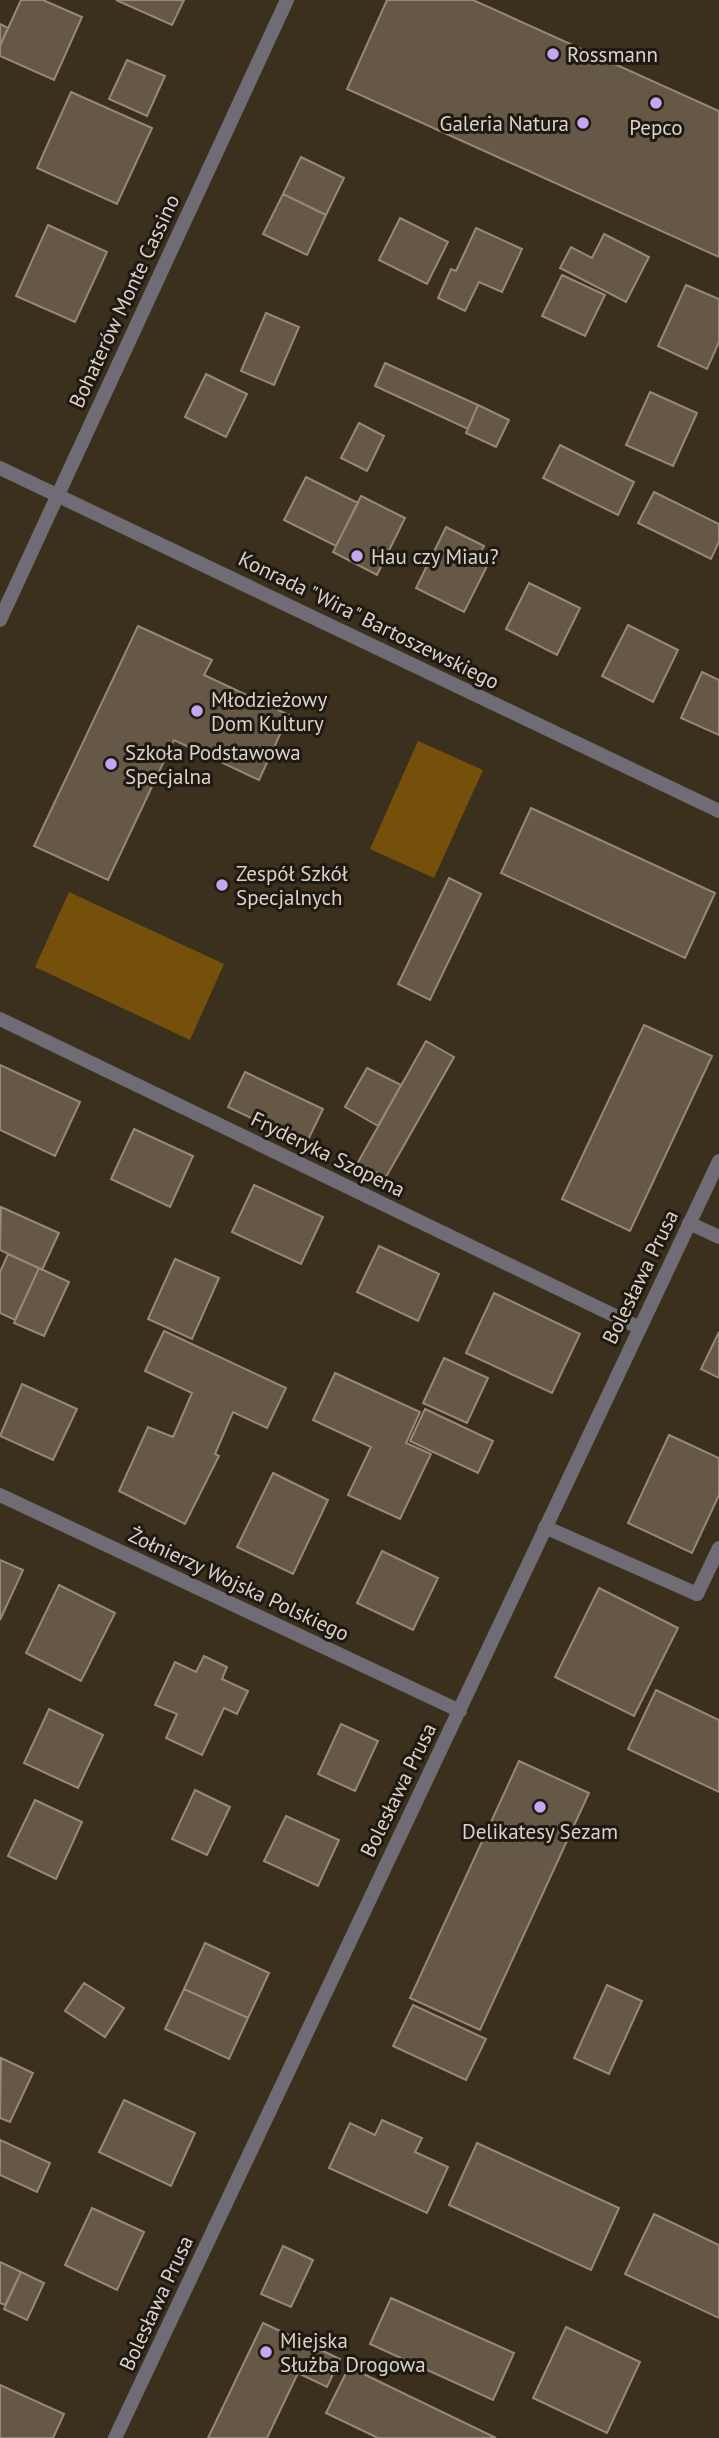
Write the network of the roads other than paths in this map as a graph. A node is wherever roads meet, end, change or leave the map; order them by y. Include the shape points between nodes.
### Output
1 (287, 0) edge
2 (0, 468) edge
3 (58, 495) junction
4 (0, 621) edge
5 (719, 811) edge
6 (0, 1019) edge
7 (718, 1166) edge
8 (689, 1223) junction
9 (719, 1237) edge
10 (638, 1328) junction
11 (0, 1495) edge
12 (545, 1527) junction
13 (719, 1548) edge
14 (460, 1711) junction
15 (115, 2438) edge

1 - 3 street, Bohaterów Monte Cassino
2 - 3 street, Konrada "Wira" Bartoszewskiego
3 - 4 street, Bohaterów Monte Cassino
3 - 5 street, Konrada "Wira" Bartoszewskiego
6 - 10 street, Fryderyka Szopena
7 - 8 street, Bolesława Prusa
8 - 9 street
8 - 10 street, Bolesława Prusa
10 - 12 street, Bolesława Prusa
11 - 14 street, Żołnierzy Wojska Polskiego
12 - 13 street via 697,1594
12 - 14 street, Bolesława Prusa
14 - 15 street, Bolesława Prusa

